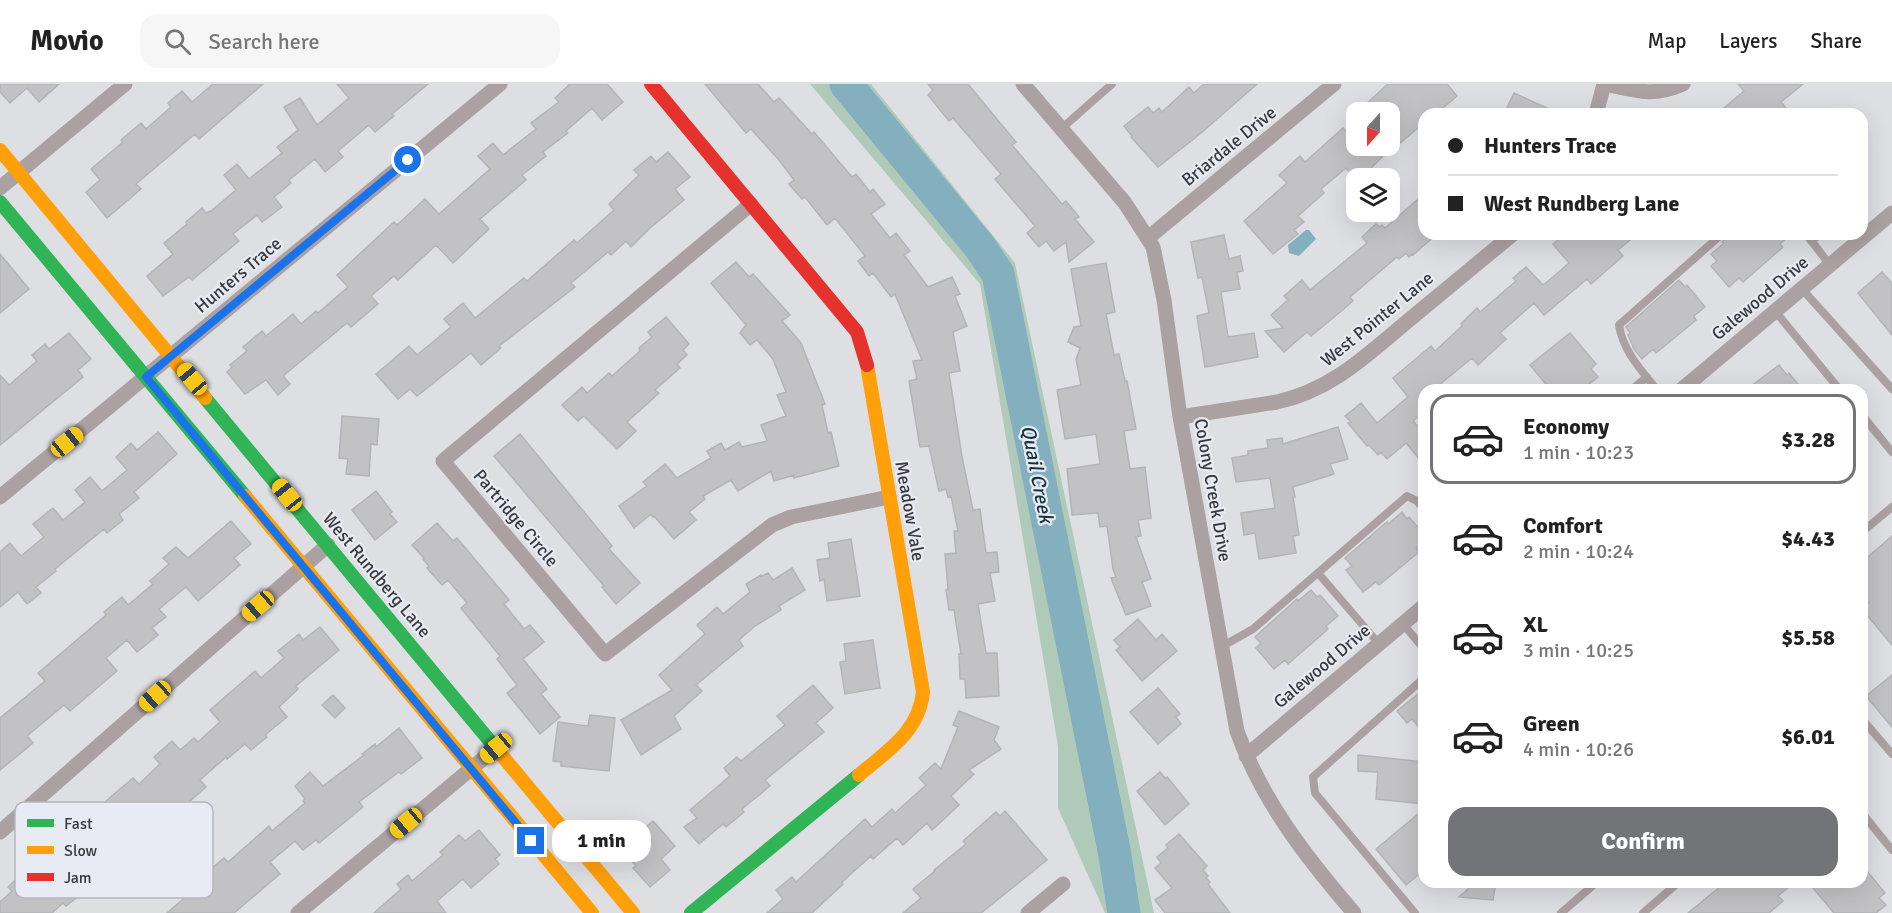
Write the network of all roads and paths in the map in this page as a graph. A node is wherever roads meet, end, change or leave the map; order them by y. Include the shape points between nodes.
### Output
1 (125, 84) edge
2 (500, 84) edge
3 (651, 84) edge
4 (1023, 84) edge
5 (1112, 84) edge
6 (1334, 84) edge
7 (1605, 84) edge
8 (1683, 84) edge
9 (1598, 108) edge
10 (1061, 129) junction
11 (0, 150) edge
12 (19, 173) junction
13 (0, 188) edge
14 (0, 202) edge
15 (751, 204) junction
16 (1892, 213) edge
17 (1868, 231) edge
18 (1148, 238) junction
19 (1506, 240) edge
20 (1715, 240) edge
21 (1858, 240) edge
22 (1811, 241) edge
23 (1830, 265) junction
24 (1802, 289) junction
25 (1775, 311) junction
26 (172, 355) junction
27 (146, 377) junction
28 (1647, 377) junction
29 (1638, 384) edge
30 (1653, 384) edge
31 (1688, 384) edge
32 (1835, 384) edge
33 (1892, 389) edge
34 (1180, 417) junction
35 (1868, 422) edge
36 (1892, 452) edge
37 (888, 496) junction
38 (0, 497) edge
39 (1418, 502) edge
40 (1892, 507) edge
41 (1868, 527) edge
42 (328, 545) junction
43 (303, 566) junction
44 (1318, 573) junction
45 (1418, 611) edge
46 (1403, 624) junction
47 (1418, 642) edge
48 (1379, 644) junction
49 (1221, 646) junction
50 (1418, 683) edge
51 (1868, 726) edge
52 (496, 748) junction
53 (1892, 754) edge
54 (1246, 756) junction
55 (471, 770) junction
56 (34, 802) edge
57 (15, 819) edge
58 (1868, 820) edge
59 (0, 832) edge
60 (1892, 850) edge
61 (1063, 884) dead end
62 (1590, 888) edge
63 (1672, 888) edge
64 (298, 913) edge
65 (592, 913) edge
66 (633, 913) edge
67 (691, 913) edge
68 (1028, 913) edge
69 (1354, 913) edge
70 (1415, 913) edge
71 (1561, 913) edge
72 (1643, 913) edge

1 - 12 street
2 - 26 street, Hunters Trace
3 - 15 main road, Meadow Vale
4 - 10 street, Colony Creek Drive
5 - 10 lane
6 - 18 street, Briardale Drive
7 - 8 street via 1641,92 1665,91
7 - 9 street
10 - 18 street, Colony Creek Drive via 1125,203
11 - 12 main road, West Rundberg Lane
12 - 13 street
12 - 26 main road, West Rundberg Lane
14 - 27 main road
15 - 37 main road, Meadow Vale via 857,332 866,360
15 - 37 street, Partridge Circle via 443,461 606,654 772,525 790,517
16 - 17 street, Galewood Drive
18 - 34 street, Colony Creek Drive via 1164,300
19 - 34 street, West Pointer Lane via 1353,366 1319,388 1293,399
20 - 28 lane via 1619,325 1621,339
21 - 23 street, Galewood Drive
22 - 23 lane
23 - 24 street, Galewood Drive
24 - 25 street, Galewood Drive
24 - 33 lane
25 - 31 street, Galewood Drive
25 - 32 lane
26 - 27 street, Hunters Trace
26 - 42 main road, West Rundberg Lane
27 - 38 street, Hunters Trace
27 - 43 main road
28 - 29 lane
28 - 30 lane
34 - 49 street, Colony Creek Drive
35 - 36 lane
37 - 67 main road, Meadow Vale via 923,684 917,718 903,738
39 - 44 lane via 1407,496
40 - 41 lane
42 - 43 street
42 - 52 main road, West Rundberg Lane
43 - 55 main road
43 - 56 street
44 - 48 lane
44 - 49 lane via 1253,629
45 - 46 street, Galewood Drive
46 - 47 lane
46 - 48 street, Galewood Drive
48 - 54 street, Galewood Drive
49 - 54 street, Colony Creek Drive via 1237,731
50 - 70 lane via 1313,777 1315,793
51 - 53 lane
52 - 55 street
52 - 66 main road, West Rundberg Lane
54 - 69 street, Colony Creek Drive via 1286,828
55 - 64 street
55 - 65 main road
57 - 59 street
58 - 60 lane
61 - 68 street
62 - 71 lane
63 - 72 lane

